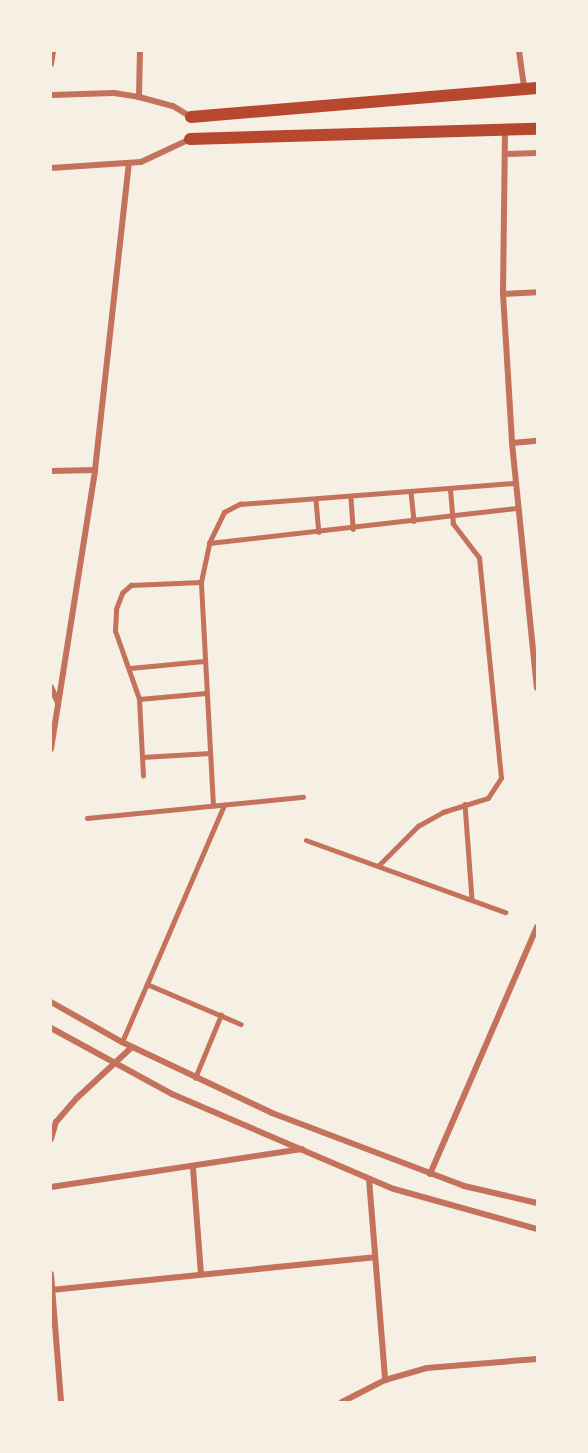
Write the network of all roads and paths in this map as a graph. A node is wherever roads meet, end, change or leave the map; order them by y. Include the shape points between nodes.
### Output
1 (52, 51) edge
2 (140, 51) edge
3 (519, 51) edge
4 (51, 64) edge
5 (537, 87) edge
6 (524, 88) junction
7 (51, 95) edge
8 (139, 97) junction
9 (191, 117) joint
10 (505, 129) junction
11 (537, 129) edge
12 (190, 139) joint
13 (537, 153) edge
14 (506, 154) junction
15 (129, 164) junction
16 (51, 168) edge
17 (537, 292) edge
18 (503, 294) junction
19 (537, 441) edge
20 (512, 443) junction
21 (95, 470) junction
22 (51, 471) edge
23 (516, 483) junction
24 (450, 489) junction
25 (411, 492) junction
26 (351, 498) junction
27 (316, 500) junction
28 (518, 508) junction
29 (451, 517) junction
30 (414, 522) junction
31 (352, 529) junction
32 (319, 532) junction
33 (209, 543) junction
34 (201, 582) junction
35 (204, 661) junction
36 (130, 668) junction
37 (51, 687) edge
38 (537, 688) edge
39 (206, 693) junction
40 (139, 699) junction
41 (58, 703) junction
42 (51, 749) edge
43 (210, 753) junction
44 (142, 757) junction
45 (143, 776) dead end
46 (303, 797) dead end
47 (465, 804) junction
48 (224, 805) junction
49 (213, 806) junction
50 (87, 818) dead end
51 (306, 840) dead end
52 (378, 866) junction
53 (472, 900) junction
54 (505, 912) dead end
55 (537, 927) edge
56 (147, 984) junction
57 (51, 1002) edge
58 (221, 1015) junction
59 (242, 1024) dead end
60 (51, 1028) edge
61 (122, 1042) junction
62 (132, 1047) junction
63 (114, 1064) junction
64 (195, 1078) junction
65 (51, 1139) edge
66 (302, 1149) junction
67 (193, 1168) junction
68 (430, 1174) junction
69 (369, 1179) junction
70 (51, 1187) edge
71 (537, 1203) edge
72 (537, 1229) edge
73 (374, 1257) junction
74 (51, 1274) edge
75 (201, 1274) junction
76 (52, 1290) edge
77 (537, 1359) edge
78 (385, 1380) junction
79 (61, 1402) edge
80 (342, 1402) edge

1 - 4 street
2 - 8 street
3 - 6 street
5 - 6 main road
6 - 9 main road
7 - 8 street via 114,93
8 - 9 street via 173,106
10 - 11 main road
10 - 12 main road
10 - 14 street
12 - 15 street via 157,156
13 - 14 street
14 - 18 street
15 - 16 street
15 - 21 street
17 - 18 street
18 - 20 street
19 - 20 street
20 - 23 street
21 - 22 street
21 - 41 street
23 - 24 lane
23 - 28 street
24 - 25 lane
24 - 29 lane
25 - 26 lane
25 - 30 lane
26 - 27 lane
26 - 31 lane
27 - 32 lane
27 - 33 lane via 240,504 224,512
28 - 29 lane
28 - 38 street
29 - 30 lane
29 - 47 lane via 479,558 501,778 488,798
30 - 31 lane
31 - 32 lane
32 - 33 lane
33 - 34 lane
34 - 35 lane
34 - 36 lane via 135,584 125,589 116,609 115,631
35 - 36 lane
35 - 39 lane
36 - 40 lane
37 - 41 street
39 - 40 lane
39 - 43 lane
40 - 44 lane
41 - 42 street
43 - 44 lane
43 - 49 lane
44 - 45 lane
46 - 48 lane
47 - 52 lane via 418,826
47 - 53 lane
48 - 49 lane
48 - 56 lane
49 - 50 lane
51 - 52 lane
52 - 53 lane
53 - 54 lane
55 - 68 street
56 - 58 lane
56 - 61 lane
57 - 61 street
58 - 59 lane
58 - 64 lane
60 - 63 street
61 - 62 street
62 - 63 street
62 - 64 street
63 - 65 street via 56,1122
63 - 66 street via 172,1094
64 - 68 street via 272,1113
66 - 67 street
66 - 69 street
67 - 70 street
67 - 75 street
68 - 71 street
69 - 72 street via 438,1204
69 - 73 street
73 - 75 street
73 - 78 street
74 - 76 street
75 - 76 street
76 - 79 street
77 - 78 street via 427,1368
78 - 80 street

